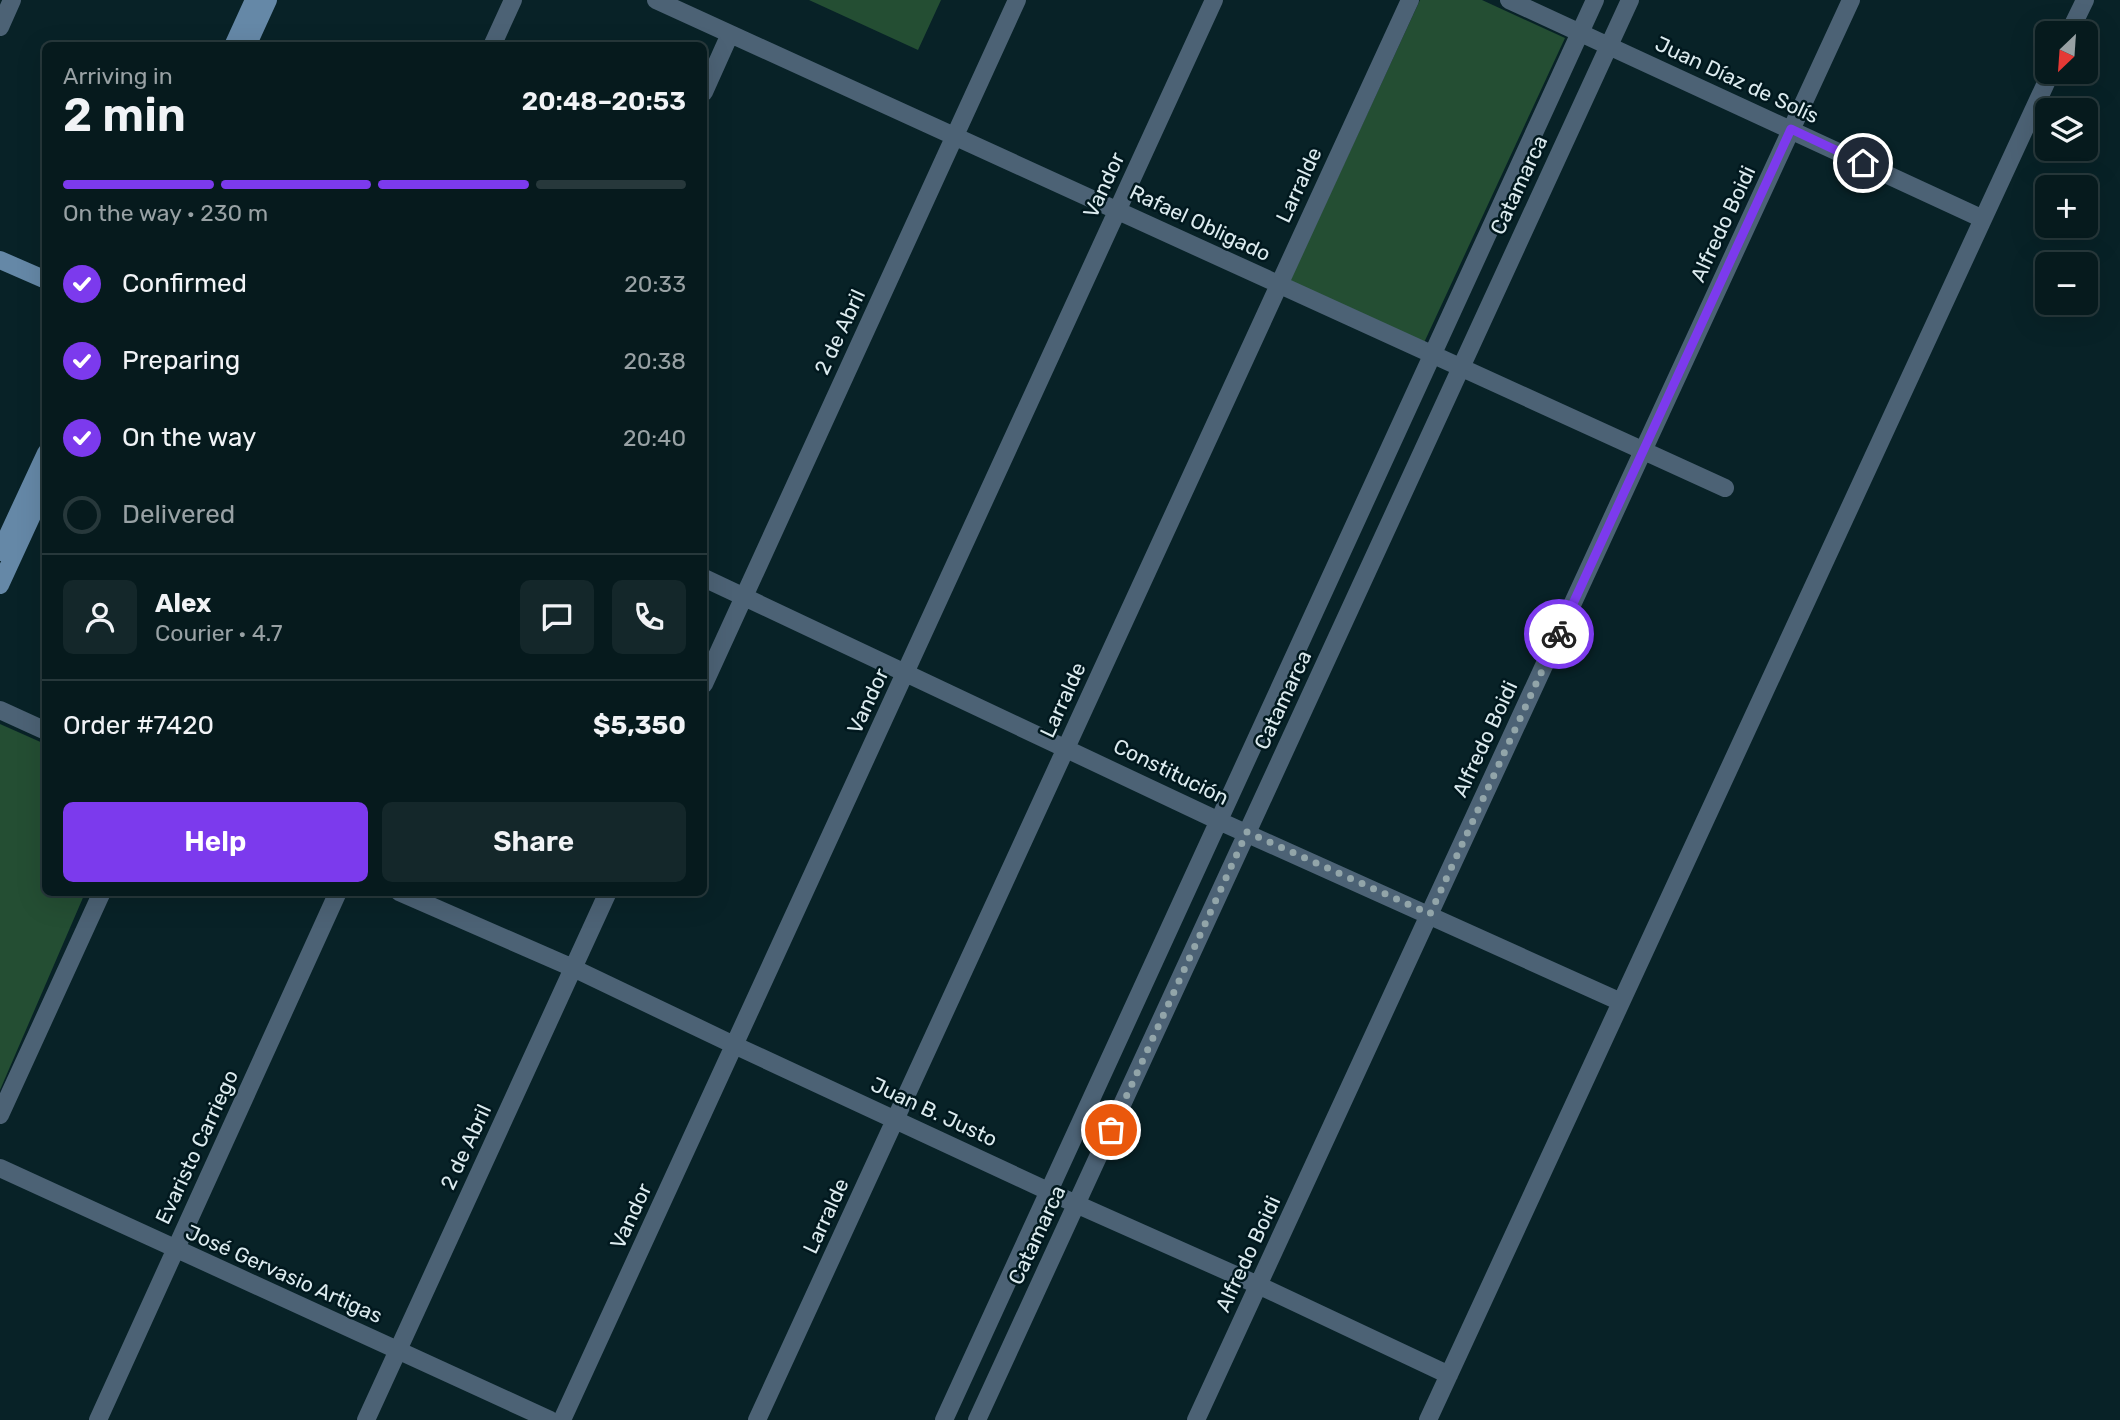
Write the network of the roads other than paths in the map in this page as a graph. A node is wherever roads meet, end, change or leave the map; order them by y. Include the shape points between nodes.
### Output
1 (12, 0) edge
2 (254, 0) edge
3 (268, 0) edge
4 (513, 0) edge
5 (656, 0) edge
6 (1017, 0) edge
7 (1214, 0) edge
8 (1410, 0) edge
9 (1509, 0) edge
10 (1595, 0) edge
11 (1630, 0) edge
12 (1851, 0) edge
13 (2084, 0) edge
14 (2074, 21) edge
15 (0, 27) edge
16 (1580, 33) junction
17 (730, 34) junction
18 (235, 42) edge
19 (249, 42) edge
20 (494, 42) edge
21 (1608, 46) junction
22 (2045, 84) edge
23 (707, 85) edge
24 (1791, 129) junction
25 (955, 135) junction
26 (1118, 210) junction
27 (1983, 219) junction
28 (0, 260) edge
29 (42, 278) edge
30 (1279, 284) junction
31 (1433, 355) junction
32 (1461, 367) junction
33 (1643, 450) junction
34 (42, 462) edge
35 (1725, 488) dead end
36 (42, 494) edge
37 (0, 552) edge
38 (707, 579) edge
39 (0, 585) edge
40 (744, 595) junction
41 (905, 672) junction
42 (707, 677) edge
43 (0, 710) edge
44 (42, 729) edge
45 (1066, 747) junction
46 (1219, 821) junction
47 (1247, 832) junction
48 (100, 896) edge
49 (336, 896) edge
50 (408, 896) edge
51 (606, 896) edge
52 (1430, 914) junction
53 (573, 968) junction
54 (1621, 1002) junction
55 (734, 1045) junction
56 (0, 1115) edge
57 (895, 1119) junction
58 (0, 1168) edge
59 (1049, 1190) junction
60 (1076, 1204) junction
61 (175, 1250) junction
62 (1258, 1285) junction
63 (397, 1351) junction
64 (1448, 1375) junction
65 (97, 1420) edge
66 (366, 1420) edge
67 (550, 1420) edge
68 (562, 1420) edge
69 (757, 1420) edge
70 (944, 1420) edge
71 (977, 1420) edge
72 (1196, 1420) edge
73 (1428, 1420) edge

1 - 15 street
2 - 18 main road
3 - 19 main road
4 - 20 street
5 - 17 street, Rafael Obligado
6 - 25 street, 2 de Abril
7 - 26 street, Vandor
8 - 30 street, Larralde
9 - 16 street, Juan Díaz de Solís
10 - 16 street, Catamarca
11 - 21 street, Catamarca
12 - 24 street, Alfredo Boidi
13 - 14 street
16 - 21 street, Juan Díaz de Solís
16 - 31 street, Catamarca
17 - 23 street
17 - 25 street, Rafael Obligado
21 - 24 street, Juan Díaz de Solís
21 - 32 street, Catamarca
22 - 27 street
24 - 27 street, Juan Díaz de Solís
24 - 33 street, Alfredo Boidi
25 - 26 street, Rafael Obligado
25 - 40 street, 2 de Abril
26 - 30 street, Rafael Obligado
26 - 41 street, Vandor
27 - 54 street
28 - 29 main road
30 - 31 street, Rafael Obligado
30 - 45 street, Larralde
31 - 32 street, Rafael Obligado
31 - 46 street, Catamarca
32 - 33 street, Rafael Obligado
32 - 47 street, Catamarca
33 - 35 street, Rafael Obligado
33 - 52 street, Alfredo Boidi
34 - 37 main road
36 - 39 main road
38 - 40 street, Constitución
40 - 41 street, Constitución
40 - 42 street, 2 de Abril
41 - 45 street, Constitución
41 - 55 street, Vandor
43 - 44 street
45 - 46 street, Constitución
45 - 57 street, Larralde
46 - 47 street, Constitución
46 - 59 street, Catamarca
47 - 52 street, Constitución
47 - 60 street, Catamarca
48 - 56 street
49 - 61 street, Evaristo Carriego
50 - 53 street, Juan B. Justo
51 - 53 street, 2 de Abril
52 - 54 street, Constitución
52 - 62 street, Alfredo Boidi
53 - 55 street, Juan B. Justo
53 - 63 street, 2 de Abril
54 - 64 street
55 - 57 street, Juan B. Justo
55 - 68 street, Vandor
57 - 59 street, Juan B. Justo
57 - 69 street, Larralde
58 - 61 street, José Gervasio Artigas
59 - 60 street, Juan B. Justo
59 - 70 street, Catamarca
60 - 62 street, Juan B. Justo
60 - 71 street, Catamarca
61 - 63 street, José Gervasio Artigas
61 - 65 street, Evaristo Carriego
62 - 64 street, Juan B. Justo
62 - 72 street, Alfredo Boidi
63 - 66 street, 2 de Abril
63 - 67 street, José Gervasio Artigas
64 - 73 street

